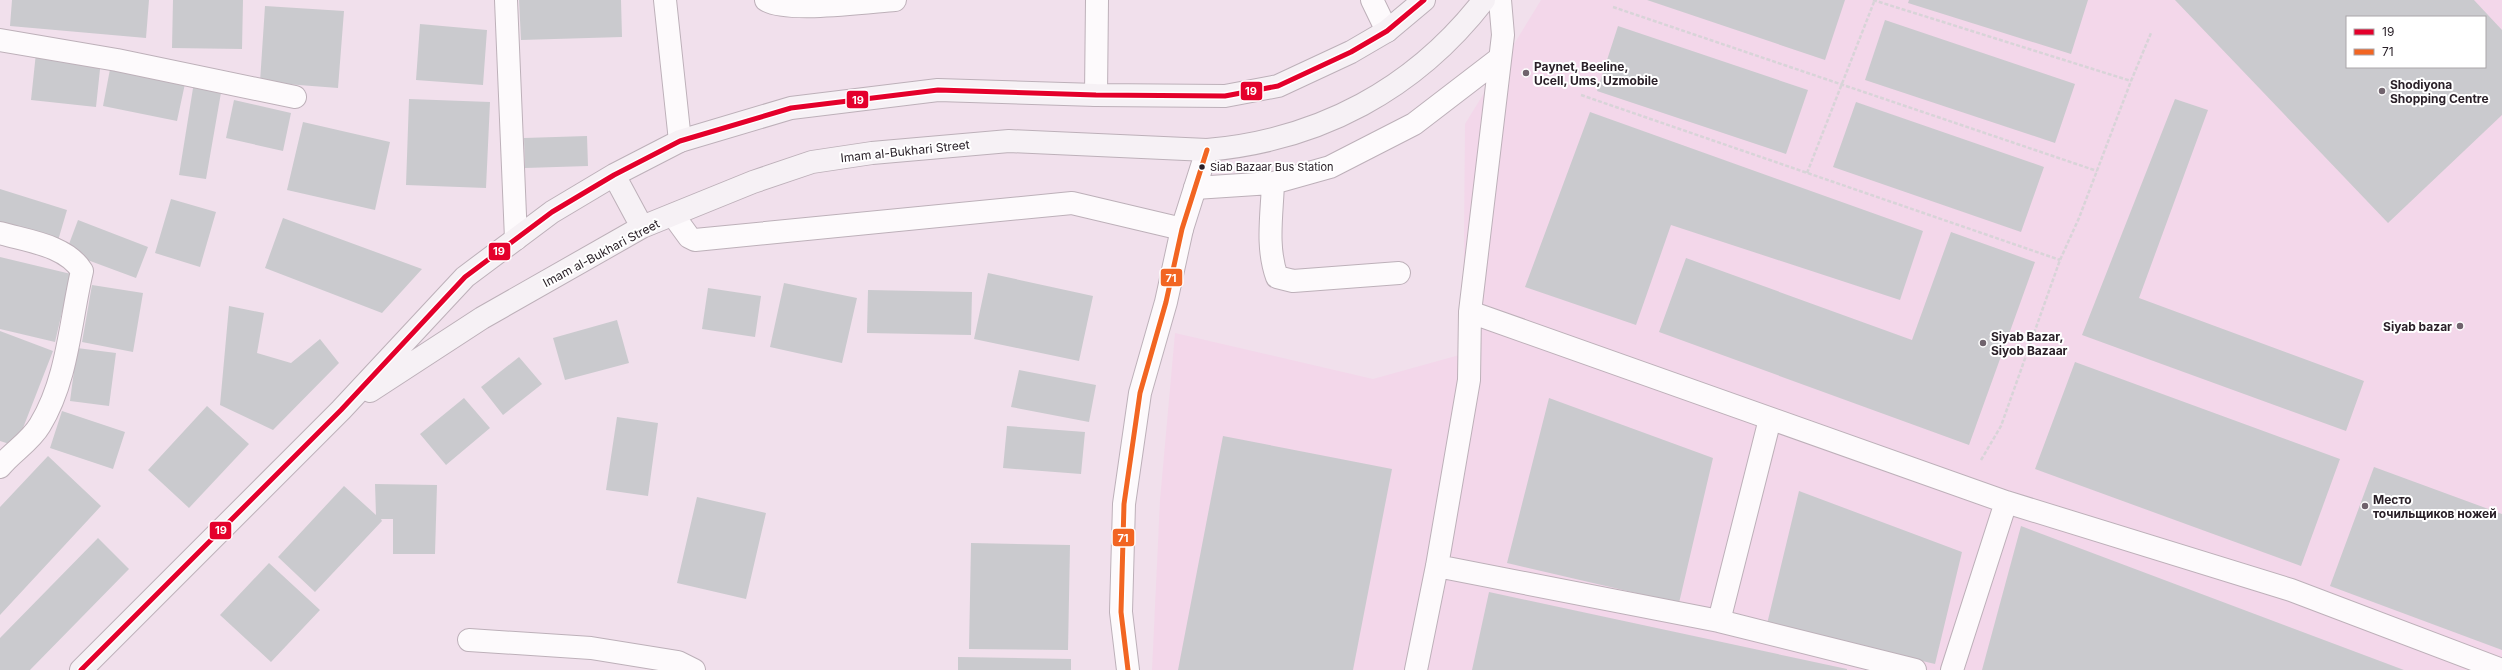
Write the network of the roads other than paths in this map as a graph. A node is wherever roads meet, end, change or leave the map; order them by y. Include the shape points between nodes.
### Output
1 (506, 0) edge
2 (664, 0) edge
3 (766, 0) edge
4 (895, 0) edge
5 (1097, 0) edge
6 (1372, 0) edge
7 (1424, 0) edge
8 (1484, 0) edge
9 (1500, 0) edge
10 (1387, 31) junction
11 (0, 40) edge
12 (1500, 58) junction
13 (1096, 95) junction
14 (295, 97) dead end
15 (680, 142) junction
16 (1207, 150) junction
17 (614, 175) junction
18 (1273, 183) junction
19 (1195, 188) junction
20 (673, 215) junction
21 (642, 227) junction
22 (1182, 229) junction
23 (0, 233) edge
24 (516, 239) junction
25 (1399, 273) dead end
26 (1470, 312) junction
27 (341, 410) junction
28 (1770, 419) junction
29 (0, 467) edge
30 (2006, 502) junction
31 (1438, 566) junction
32 (1720, 622) junction
33 (469, 640) dead end
34 (81, 670) edge
35 (694, 670) edge
36 (1128, 670) edge
37 (1416, 670) edge
38 (1915, 670) edge
39 (1952, 670) edge
40 (2502, 670) edge

1 - 24 street
2 - 15 street
3 - 4 street via 770,3 801,6
5 - 13 street
6 - 10 street
7 - 10 main road, Imam al-Bukhari Street
8 - 16 main road, Imam al-Bukhari Street via 1464,26 1434,56 1380,95 1299,132 1236,147
9 - 12 street via 1503,35
10 - 13 main road, Imam al-Bukhari Street via 1351,52 1278,86 1225,96
11 - 14 street via 117,60
12 - 18 street via 1414,124 1330,168
12 - 26 street
13 - 15 main road, Imam al-Bukhari Street via 938,90 790,108
15 - 17 main road, Imam al-Bukhari Street
16 - 19 street
16 - 20 main road, Imam al-Bukhari Street via 1009,142 872,153 812,162 753,182
17 - 21 main road
17 - 24 main road, Imam al-Bukhari Street via 552,212
18 - 19 street
18 - 25 street via 1271,244 1272,262 1277,277 1293,281
19 - 22 street
20 - 21 main road, Imam al-Bukhari Street
20 - 22 street via 694,240 1072,203
21 - 27 main road, Imam al-Bukhari Street via 482,318
22 - 36 street via 1166,302 1140,392 1124,504 1121,612
23 - 29 street via 57,250 75,260 82,271 67,352 55,394 40,425 26,443
24 - 27 main road, Imam al-Bukhari Street via 465,277
26 - 28 street
26 - 31 street via 1469,380
27 - 34 main road, Imam al-Bukhari Street
28 - 30 street
28 - 32 street
30 - 39 street
30 - 40 street via 2291,590
31 - 32 street
31 - 37 street
32 - 38 street
33 - 35 street via 591,648 678,662

